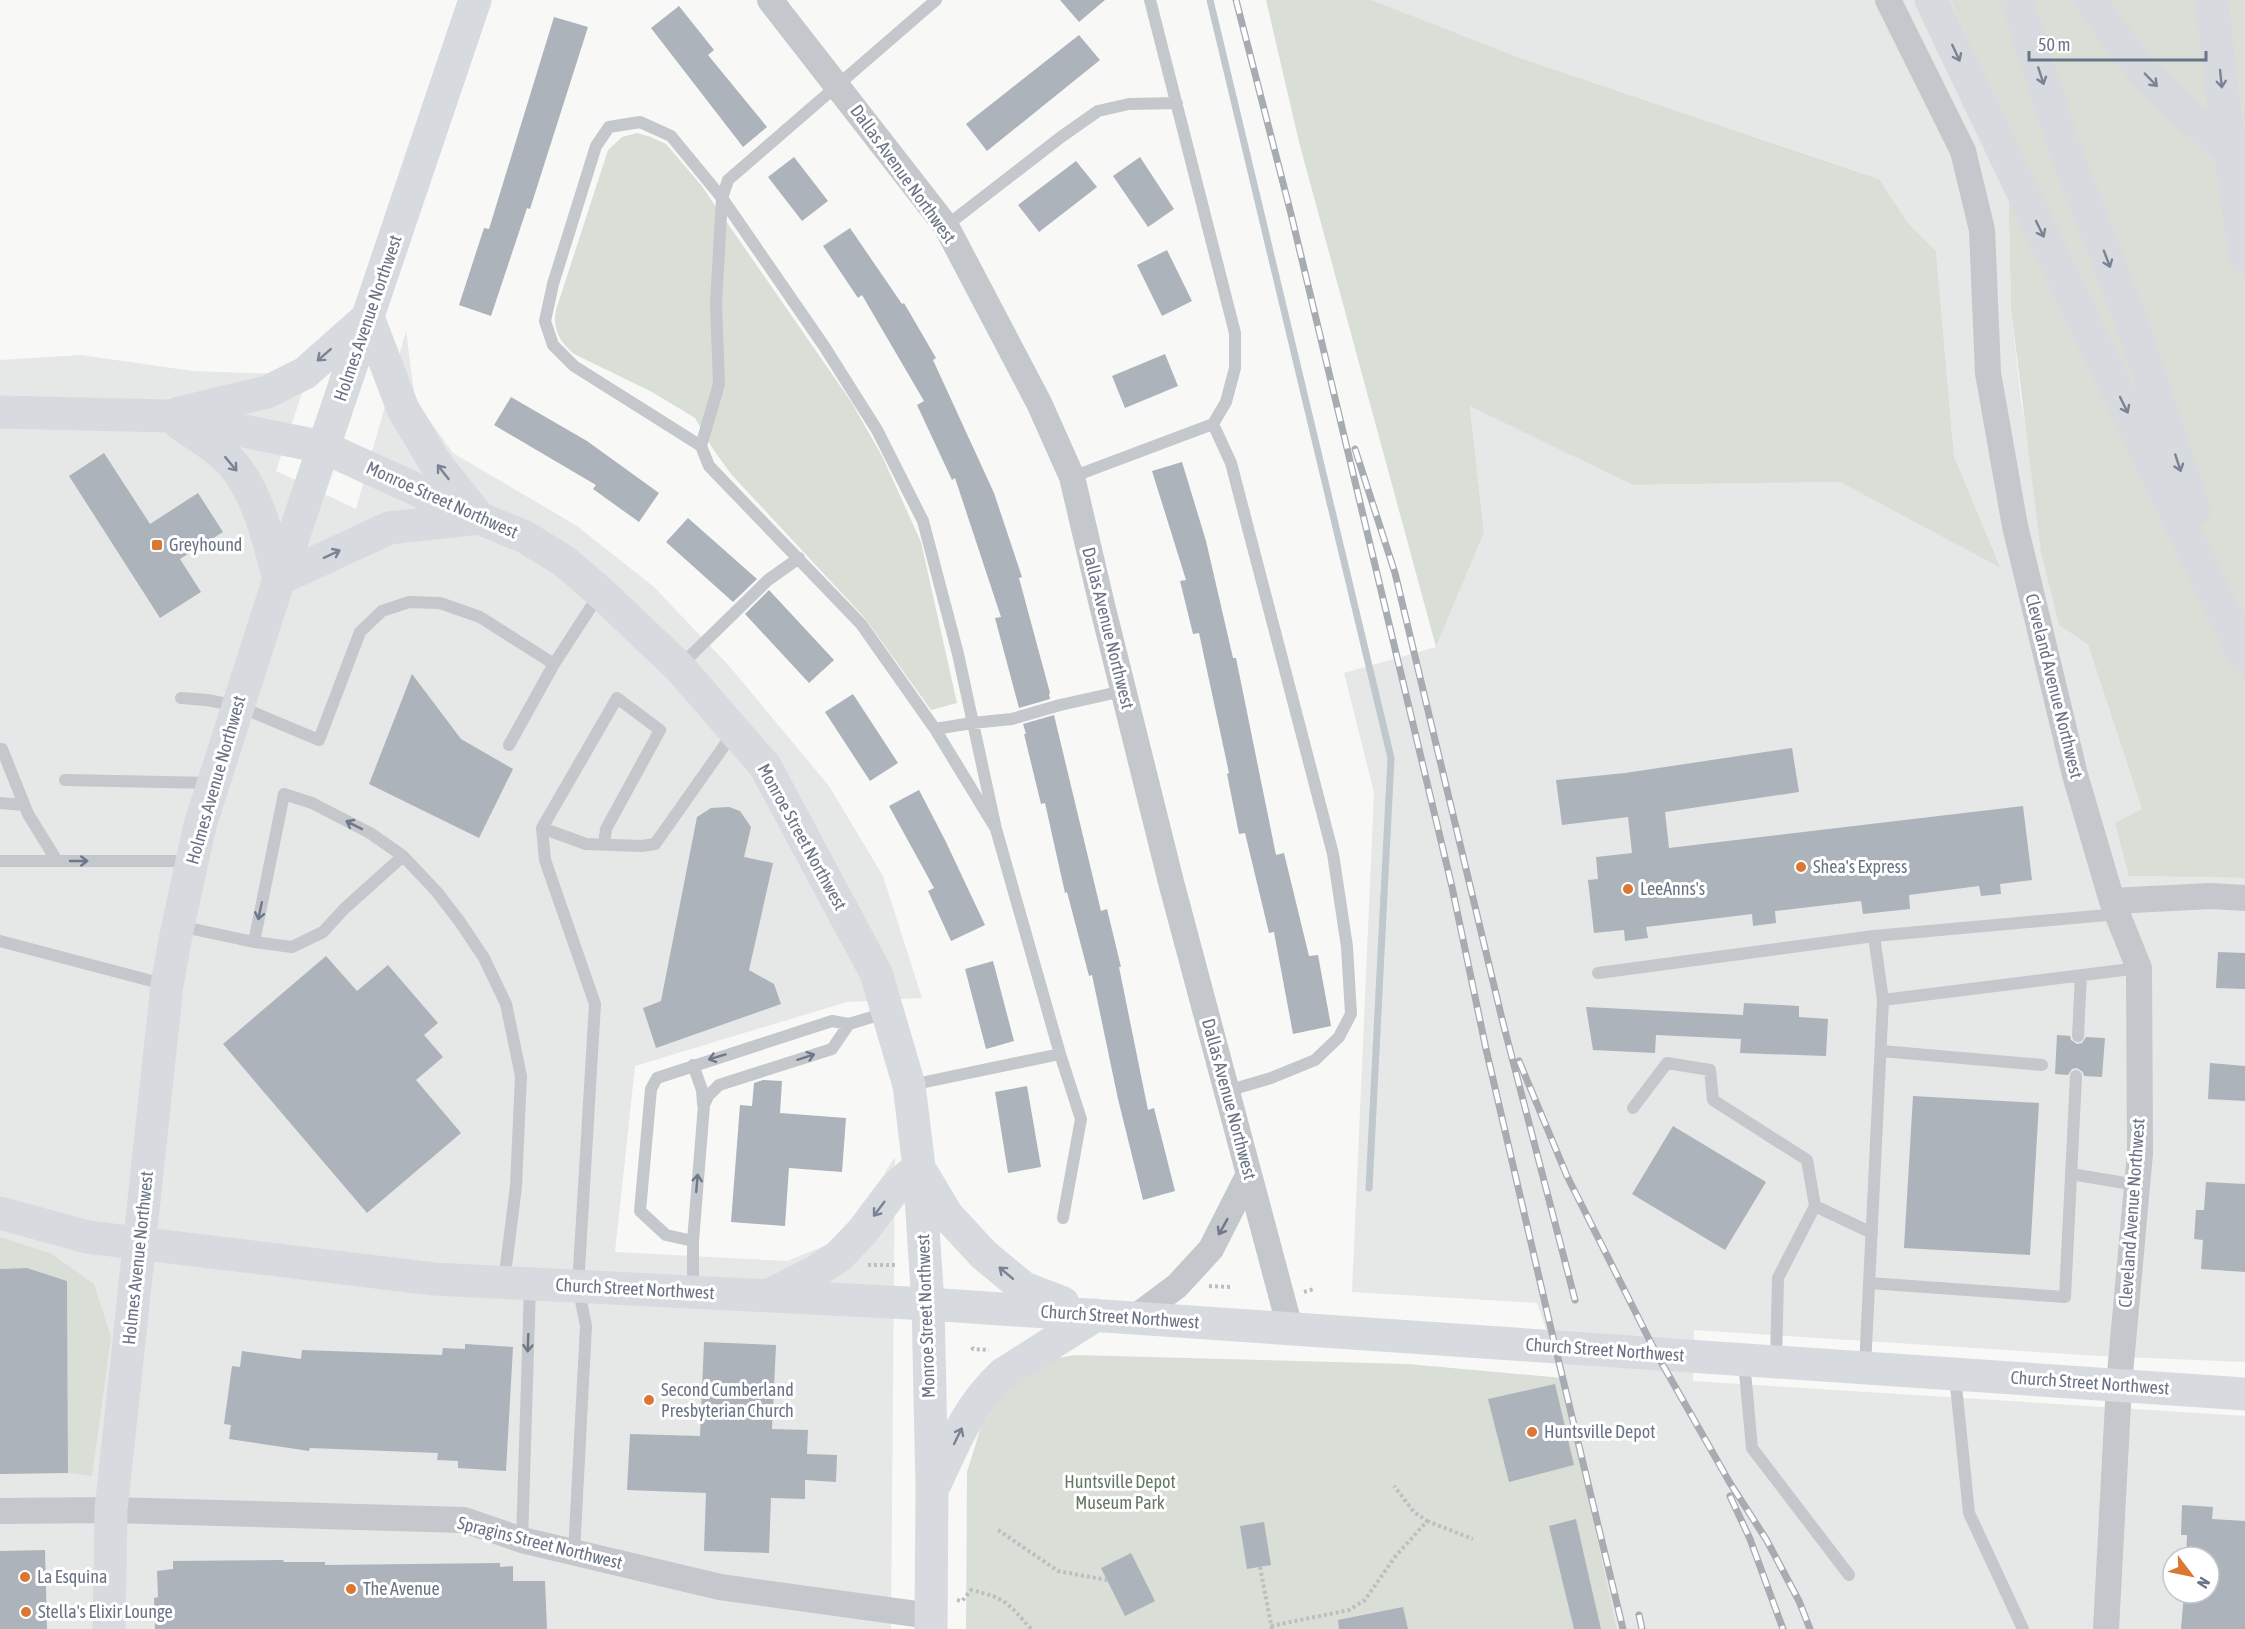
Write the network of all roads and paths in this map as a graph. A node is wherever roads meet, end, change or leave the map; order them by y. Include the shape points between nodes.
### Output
1 (475, 0) edge
2 (770, 0) edge
3 (936, 0) edge
4 (1150, 0) edge
5 (1888, 0) edge
6 (1931, 0) edge
7 (2017, 0) edge
8 (2091, 0) edge
9 (2212, 0) edge
10 (838, 86) junction
11 (1177, 103) junction
12 (2245, 161) edge
13 (722, 198) junction
14 (946, 226) junction
15 (2245, 257) edge
16 (368, 317) junction
17 (0, 412) edge
18 (168, 416) junction
19 (1213, 424) junction
20 (701, 446) junction
21 (323, 447) junction
22 (1072, 477) junction
23 (479, 518) junction
24 (799, 558) junction
25 (279, 579) junction
26 (600, 592) junction
27 (2245, 652) edge
28 (2245, 658) edge
29 (554, 664) junction
30 (679, 667) junction
31 (1123, 692) junction
32 (182, 698) dead end
33 (238, 706) junction
34 (972, 723) junction
35 (935, 729) junction
36 (735, 732) junction
37 (509, 745) dead end
38 (0, 749) edge
39 (65, 780) dead end
40 (213, 783) junction
41 (0, 803) edge
42 (24, 805) junction
43 (542, 828) junction
44 (996, 829) junction
45 (604, 844) junction
46 (403, 856) junction
47 (0, 861) edge
48 (57, 861) junction
49 (192, 861) junction
50 (2245, 898) edge
51 (2115, 907) junction
52 (178, 926) junction
53 (1874, 936) junction
54 (0, 941) edge
55 (254, 942) junction
56 (2139, 968) junction
57 (1598, 973) dead end
58 (2081, 975) junction
59 (167, 985) junction
60 (1883, 1000) junction
61 (888, 1012) junction
62 (849, 1024) junction
63 (2078, 1036) dead end
64 (1881, 1051) junction
65 (1060, 1054) junction
66 (693, 1065) junction
67 (2042, 1065) dead end
68 (2076, 1076) dead end
69 (909, 1085) junction
70 (1227, 1091) junction
71 (704, 1105) junction
72 (1634, 1108) dead end
73 (919, 1167) junction
74 (1249, 1174) junction
75 (2071, 1174) junction
76 (2137, 1185) junction
77 (1815, 1206) junction
78 (0, 1213) edge
79 (1063, 1218) dead end
80 (1872, 1233) junction
81 (693, 1241) junction
82 (140, 1243) junction
83 (1869, 1283) junction
84 (517, 1284) junction
85 (578, 1286) junction
86 (1314, 1289) dead end
87 (693, 1292) junction
88 (1304, 1292) dead end
89 (770, 1296) junction
90 (928, 1304) junction
91 (1096, 1315) junction
92 (1134, 1318) junction
93 (1290, 1328) junction
94 (1760, 1360) junction
95 (1865, 1368) junction
96 (1955, 1374) junction
97 (2120, 1385) junction
98 (2245, 1394) edge
99 (1394, 1485) dead end
100 (932, 1488) junction
101 (111, 1510) junction
102 (0, 1511) edge
103 (1427, 1521) junction
104 (998, 1530) dead end
105 (1473, 1539) dead end
106 (522, 1540) junction
107 (574, 1552) junction
108 (1260, 1567) dead end
109 (1849, 1575) dead end
110 (1107, 1580) dead end
111 (962, 1601) dead end
112 (931, 1622) edge
113 (1272, 1628) edge
114 (109, 1629) edge
115 (1030, 1629) edge
116 (2023, 1629) edge
117 (2106, 1629) edge

1 - 16 main road, Holmes Avenue Northwest
2 - 10 street, Dallas Avenue Northwest
3 - 10 lane
4 - 11 lane
5 - 51 street, Cleveland Avenue Northwest via 1966,162 1982,230 1988,373 2016,526 2075,775
6 -> 28 main road
7 -> 27 main road via 2064,147 2133,327
8 -> 12 main road via 2125,50 2172,102
9 -> 15 main road
10 - 13 lane via 728,180
10 - 14 street, Dallas Avenue Northwest
11 - 14 lane via 1129,104 1098,111
11 - 19 lane via 1235,333 1235,368 1226,402
13 - 20 lane via 716,304 719,384
13 - 20 lane via 671,136 640,122 609,127 596,146 545,321 553,345 574,366
13 - 34 lane via 877,430 923,521
14 - 22 street, Dallas Avenue Northwest via 1039,403
16 -> 18 main road via 305,373 267,392
16 - 21 main road, Holmes Avenue Northwest
23 -> 16 main road via 435,461 403,409
17 - 18 main road, Monroe Street Northwest
18 - 21 main road, Monroe Street Northwest
18 -> 25 main road via 215,448 250,490
19 - 22 lane
19 - 70 lane via 1231,463 1333,854 1347,947 1351,1014 1339,1037 1315,1060
20 - 24 lane via 709,466
21 - 23 main road, Monroe Street Northwest
21 - 25 main road, Holmes Avenue Northwest
22 - 31 street, Dallas Avenue Northwest
25 -> 23 main road via 388,528
23 - 26 main road, Monroe Street Northwest via 525,537 564,561
24 - 30 lane via 768,580
24 - 35 lane via 861,624
25 - 33 main road, Holmes Avenue Northwest
26 - 29 lane
26 - 30 main road, Monroe Street Northwest
29 - 33 lane via 480,617 440,603 409,602 382,611 360,632 319,740
29 - 37 lane
30 - 36 main road, Monroe Street Northwest
31 - 34 lane via 1012,719
31 - 70 street, Dallas Avenue Northwest
32 - 33 lane
33 - 40 main road, Holmes Avenue Northwest
34 - 35 lane
34 - 44 lane
35 - 44 lane
36 - 45 lane via 655,844
36 - 61 main road, Monroe Street Northwest via 765,766 876,973
38 - 42 lane
39 - 40 lane
40 - 49 main road, Holmes Avenue Northwest
41 - 42 lane
42 - 48 lane
43 - 45 lane via 586,843
43 - 45 lane via 617,698 660,730 606,829
43 - 85 lane via 545,860 595,1004
44 - 65 lane
46 - 55 lane via 323,932 292,947
46 -> 55 lane via 370,833 312,803 284,794
46 - 84 lane via 460,922 484,958 506,1004 521,1076
47 - 48 lane
48 -> 49 lane
49 - 52 main road, Holmes Avenue Northwest
50 - 51 street via 2211,896
51 - 53 lane
51 - 56 street, Cleveland Avenue Northwest
52 - 55 lane
52 - 59 main road, Holmes Avenue Northwest
53 - 57 lane
53 - 60 lane
54 - 59 lane
56 - 58 lane
56 - 76 street, Cleveland Avenue Northwest
58 - 60 lane
58 - 63 lane
59 - 82 main road, Holmes Avenue Northwest
60 - 64 lane
61 - 62 lane
61 - 69 main road, Monroe Street Northwest
62 -> 66 lane via 832,1021
71 -> 62 lane via 719,1085 832,1048
64 - 67 lane
64 - 80 lane
65 - 69 lane
65 - 79 lane via 1081,1119
66 - 71 lane
66 - 81 lane via 657,1078 651,1089 640,1211 666,1235
68 - 75 lane
69 - 73 main road, Monroe Street Northwest
70 - 74 street, Dallas Avenue Northwest
81 -> 71 lane
72 - 77 lane via 1667,1063 1710,1070 1713,1100 1808,1160
73 -> 89 main road via 895,1188 839,1256
73 - 90 main road, Monroe Street Northwest
91 -> 73 main road via 1024,1288 984,1255 947,1215
74 -> 92 street via 1211,1249 1177,1286
74 - 93 street, Dallas Avenue Northwest
75 - 76 lane
75 - 83 lane via 2065,1297
76 - 97 street, Cleveland Avenue Northwest
77 - 80 lane
77 - 94 lane via 1778,1278
78 - 82 main road, Church Street Northwest via 87,1237
80 - 83 lane
81 - 87 lane
82 - 84 main road, Church Street Northwest via 434,1279
82 - 101 main road, Holmes Avenue Northwest
83 - 95 lane
84 - 85 main road, Church Street Northwest
84 -> 106 lane
85 - 87 main road, Church Street Northwest
85 - 107 lane via 586,1326
86 - 88 path
87 - 89 main road, Church Street Northwest
89 - 90 main road, Church Street Northwest
90 - 91 main road, Church Street Northwest
90 - 100 main road, Monroe Street Northwest
91 - 92 main road, Church Street Northwest
100 -> 91 main road via 967,1416 990,1386
92 - 93 main road, Church Street Northwest
93 - 94 main road, Church Street Northwest
94 - 95 main road, Church Street Northwest
94 - 109 lane via 1752,1448
95 - 96 main road, Church Street Northwest
96 - 97 main road, Church Street Northwest
96 - 116 lane via 1969,1513
97 - 98 main road, Church Street Northwest
97 - 117 street, Cleveland Avenue Northwest
99 - 103 path via 1414,1512
100 - 112 main road, Monroe Street Northwest
101 - 102 street, Spragins Street Northwest
101 - 106 street, Spragins Street Northwest via 464,1520
101 - 114 main road, Holmes Avenue Northwest
103 - 105 path
103 - 113 path via 1394,1558 1365,1600 1349,1610
104 - 110 path via 1058,1571
106 - 107 street, Spragins Street Northwest
107 - 112 street, Spragins Street Northwest via 720,1587
108 - 113 path
111 - 115 path via 972,1590 992,1595 1011,1605

